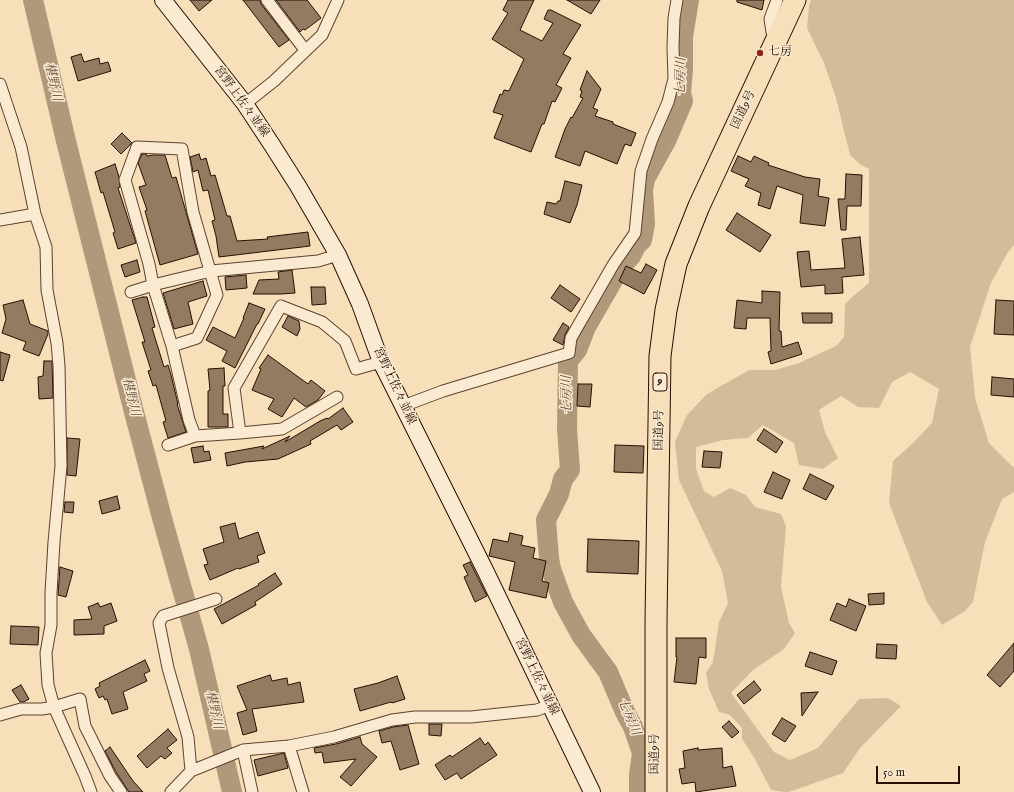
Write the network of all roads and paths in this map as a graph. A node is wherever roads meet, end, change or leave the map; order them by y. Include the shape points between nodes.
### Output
1 (163, 0) edge
2 (267, 0) edge
3 (338, 0) edge
4 (677, 0) edge
5 (777, 0) edge
6 (795, 0) edge
7 (776, 42) junction
8 (305, 50) junction
9 (0, 84) edge
10 (245, 104) junction
11 (35, 214) junction
12 (0, 220) edge
13 (338, 255) junction
14 (210, 272) junction
15 (153, 285) junction
16 (131, 292) dead end
17 (172, 346) junction
18 (381, 362) junction
19 (337, 397) dead end
20 (403, 406) junction
21 (240, 433) junction
22 (195, 436) junction
23 (168, 445) dead end
24 (216, 600) dead end
25 (550, 706) junction
26 (54, 707) junction
27 (0, 716) edge
28 (289, 746) junction
29 (241, 751) junction
30 (194, 769) junction
31 (91, 792) edge
32 (121, 792) edge
33 (171, 792) edge
34 (252, 792) edge
35 (303, 792) edge
36 (592, 792) edge
37 (656, 792) edge

1 - 10 main road, 宮野上佐々並線
2 - 8 street
3 - 8 street via 322,35
4 - 20 street via 674,18 674,79 668,102 641,171 635,233 613,265 571,338 569,353
5 - 7 street via 770,19
6 - 7 highway, 国道9号 / 9
7 - 37 highway, 国道9号 / 9 via 699,206 676,264 666,310 660,356
8 - 10 street via 274,81
9 - 11 street via 21,147
10 - 13 main road, 宮野上佐々並線
11 - 12 street
11 - 26 street via 46,247 47,290 59,366 61,466 54,542 51,625 46,653 48,685
13 - 14 street via 318,261
13 - 18 main road, 宮野上佐々並線 via 360,304
14 - 15 street
14 - 15 street via 192,212 182,149 137,147 125,180
14 - 17 street via 217,295 197,338
15 - 16 street
15 - 17 street
17 - 22 street
18 - 20 main road, 宮野上佐々並線
18 - 21 street via 356,369 345,341 322,322 281,306 234,388
19 - 21 street via 282,429
20 - 25 main road, 宮野上佐々並線
21 - 22 street
22 - 23 street
24 - 30 street via 163,616 159,623
25 - 28 street via 537,710 471,717 415,717 392,720 334,737
25 - 36 main road, 宮野上佐々並線
26 - 27 street via 21,709
26 - 31 street
26 - 32 street via 80,699 85,726
28 - 29 street
28 - 35 street
29 - 30 street
29 - 34 street
30 - 33 street

